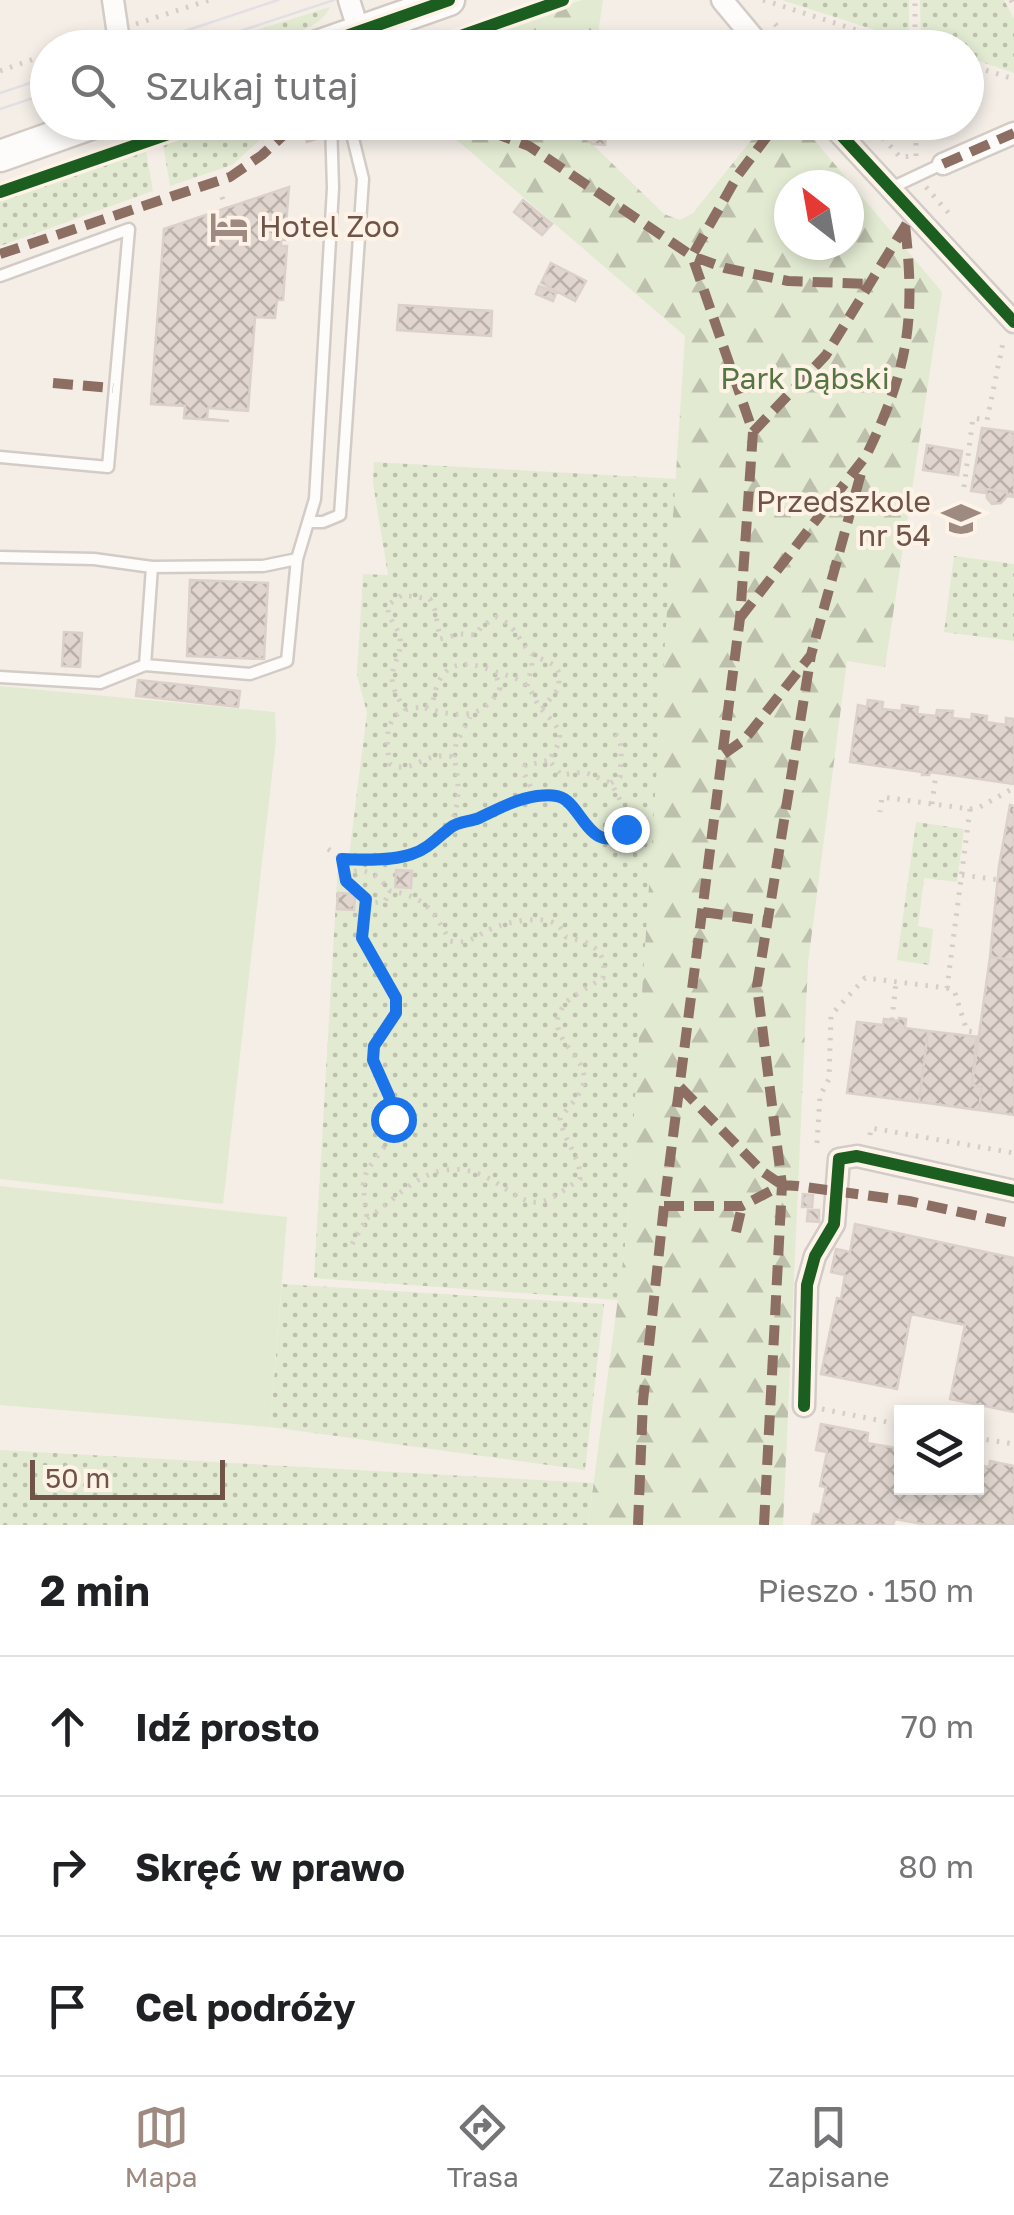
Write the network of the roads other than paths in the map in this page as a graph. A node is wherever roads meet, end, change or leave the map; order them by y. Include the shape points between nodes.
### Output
1 (113, 0) edge
2 (349, 0) edge
3 (449, 0) edge
4 (722, 0) edge
5 (117, 30) edge
6 (357, 30) edge
7 (364, 30) edge
8 (747, 30) edge
9 (1014, 133) edge
10 (45, 140) edge
11 (331, 140) edge
12 (353, 140) edge
13 (846, 140) edge
14 (0, 156) edge
15 (943, 164) joint
16 (891, 188) junction
17 (0, 276) edge
18 (1010, 328) edge
19 (0, 457) edge
20 (309, 522) junction
21 (0, 558) edge
22 (297, 559) junction
23 (152, 567) junction
24 (145, 665) junction
25 (0, 677) edge
26 (1014, 1191) edge
27 (804, 1406) road end

1 - 5 street
2 - 6 street
3 - 7 main road
4 - 8 street
9 - 15 street
10 - 14 main road
11 - 20 lane
12 - 20 lane via 363,179 340,515
13 - 16 street
15 - 16 lane
16 - 18 street
17 - 19 lane via 129,229 108,466
20 - 22 lane
21 - 23 lane via 94,558
22 - 23 lane via 263,566
22 - 24 lane via 287,661 250,674
23 - 24 lane
24 - 25 lane via 100,682
26 - 27 street via 868,1158 839,1159 834,1224 806,1285

